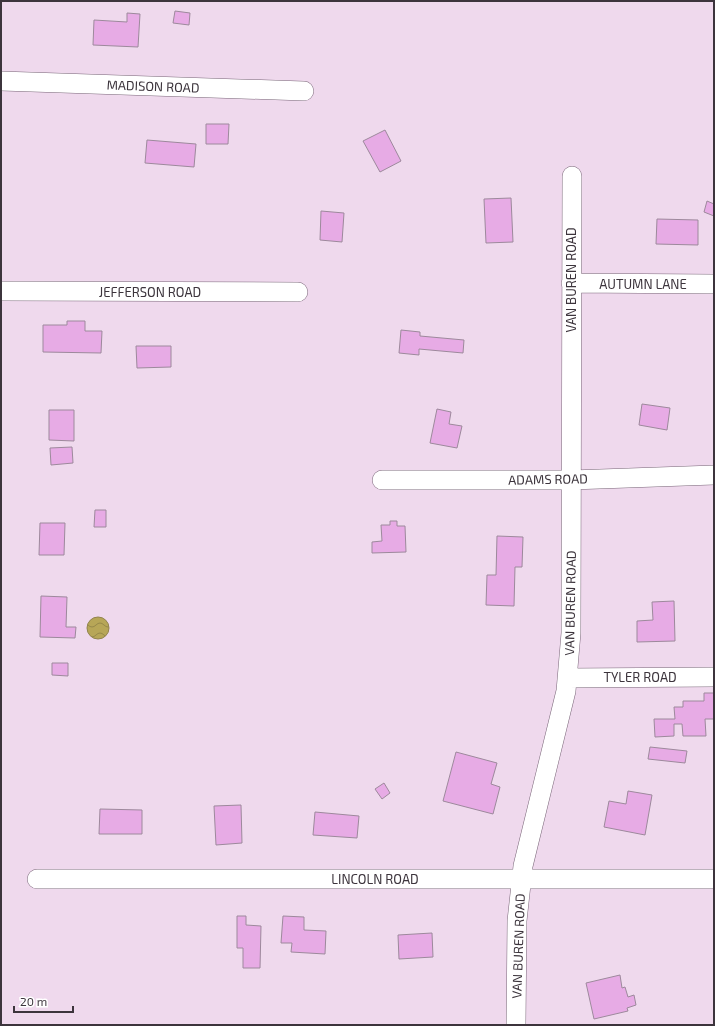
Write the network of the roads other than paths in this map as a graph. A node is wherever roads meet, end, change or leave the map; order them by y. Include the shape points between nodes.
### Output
1 (1, 81) edge
2 (304, 91) dead end
3 (572, 176) dead end
4 (571, 283) junction
5 (714, 284) edge
6 (1, 291) edge
7 (298, 292) dead end
8 (714, 475) edge
9 (382, 480) dead end
10 (571, 480) junction
11 (714, 677) edge
12 (567, 678) junction
13 (36, 879) dead end
14 (522, 879) junction
15 (714, 879) edge
16 (516, 1025) edge

1 - 2 street, MADISON ROAD
3 - 4 street, VAN BUREN ROAD
4 - 5 street, AUTUMN LANE
4 - 10 street, VAN BUREN ROAD
6 - 7 street, JEFFERSON ROAD
8 - 10 street, ADAMS ROAD
9 - 10 street, ADAMS ROAD
10 - 12 street, VAN BUREN ROAD via 572,633
11 - 12 street, TYLER ROAD
12 - 14 street, VAN BUREN ROAD
13 - 14 street, LINCOLN ROAD
14 - 15 street, LINCOLN ROAD
14 - 16 street, VAN BUREN ROAD via 517,921

